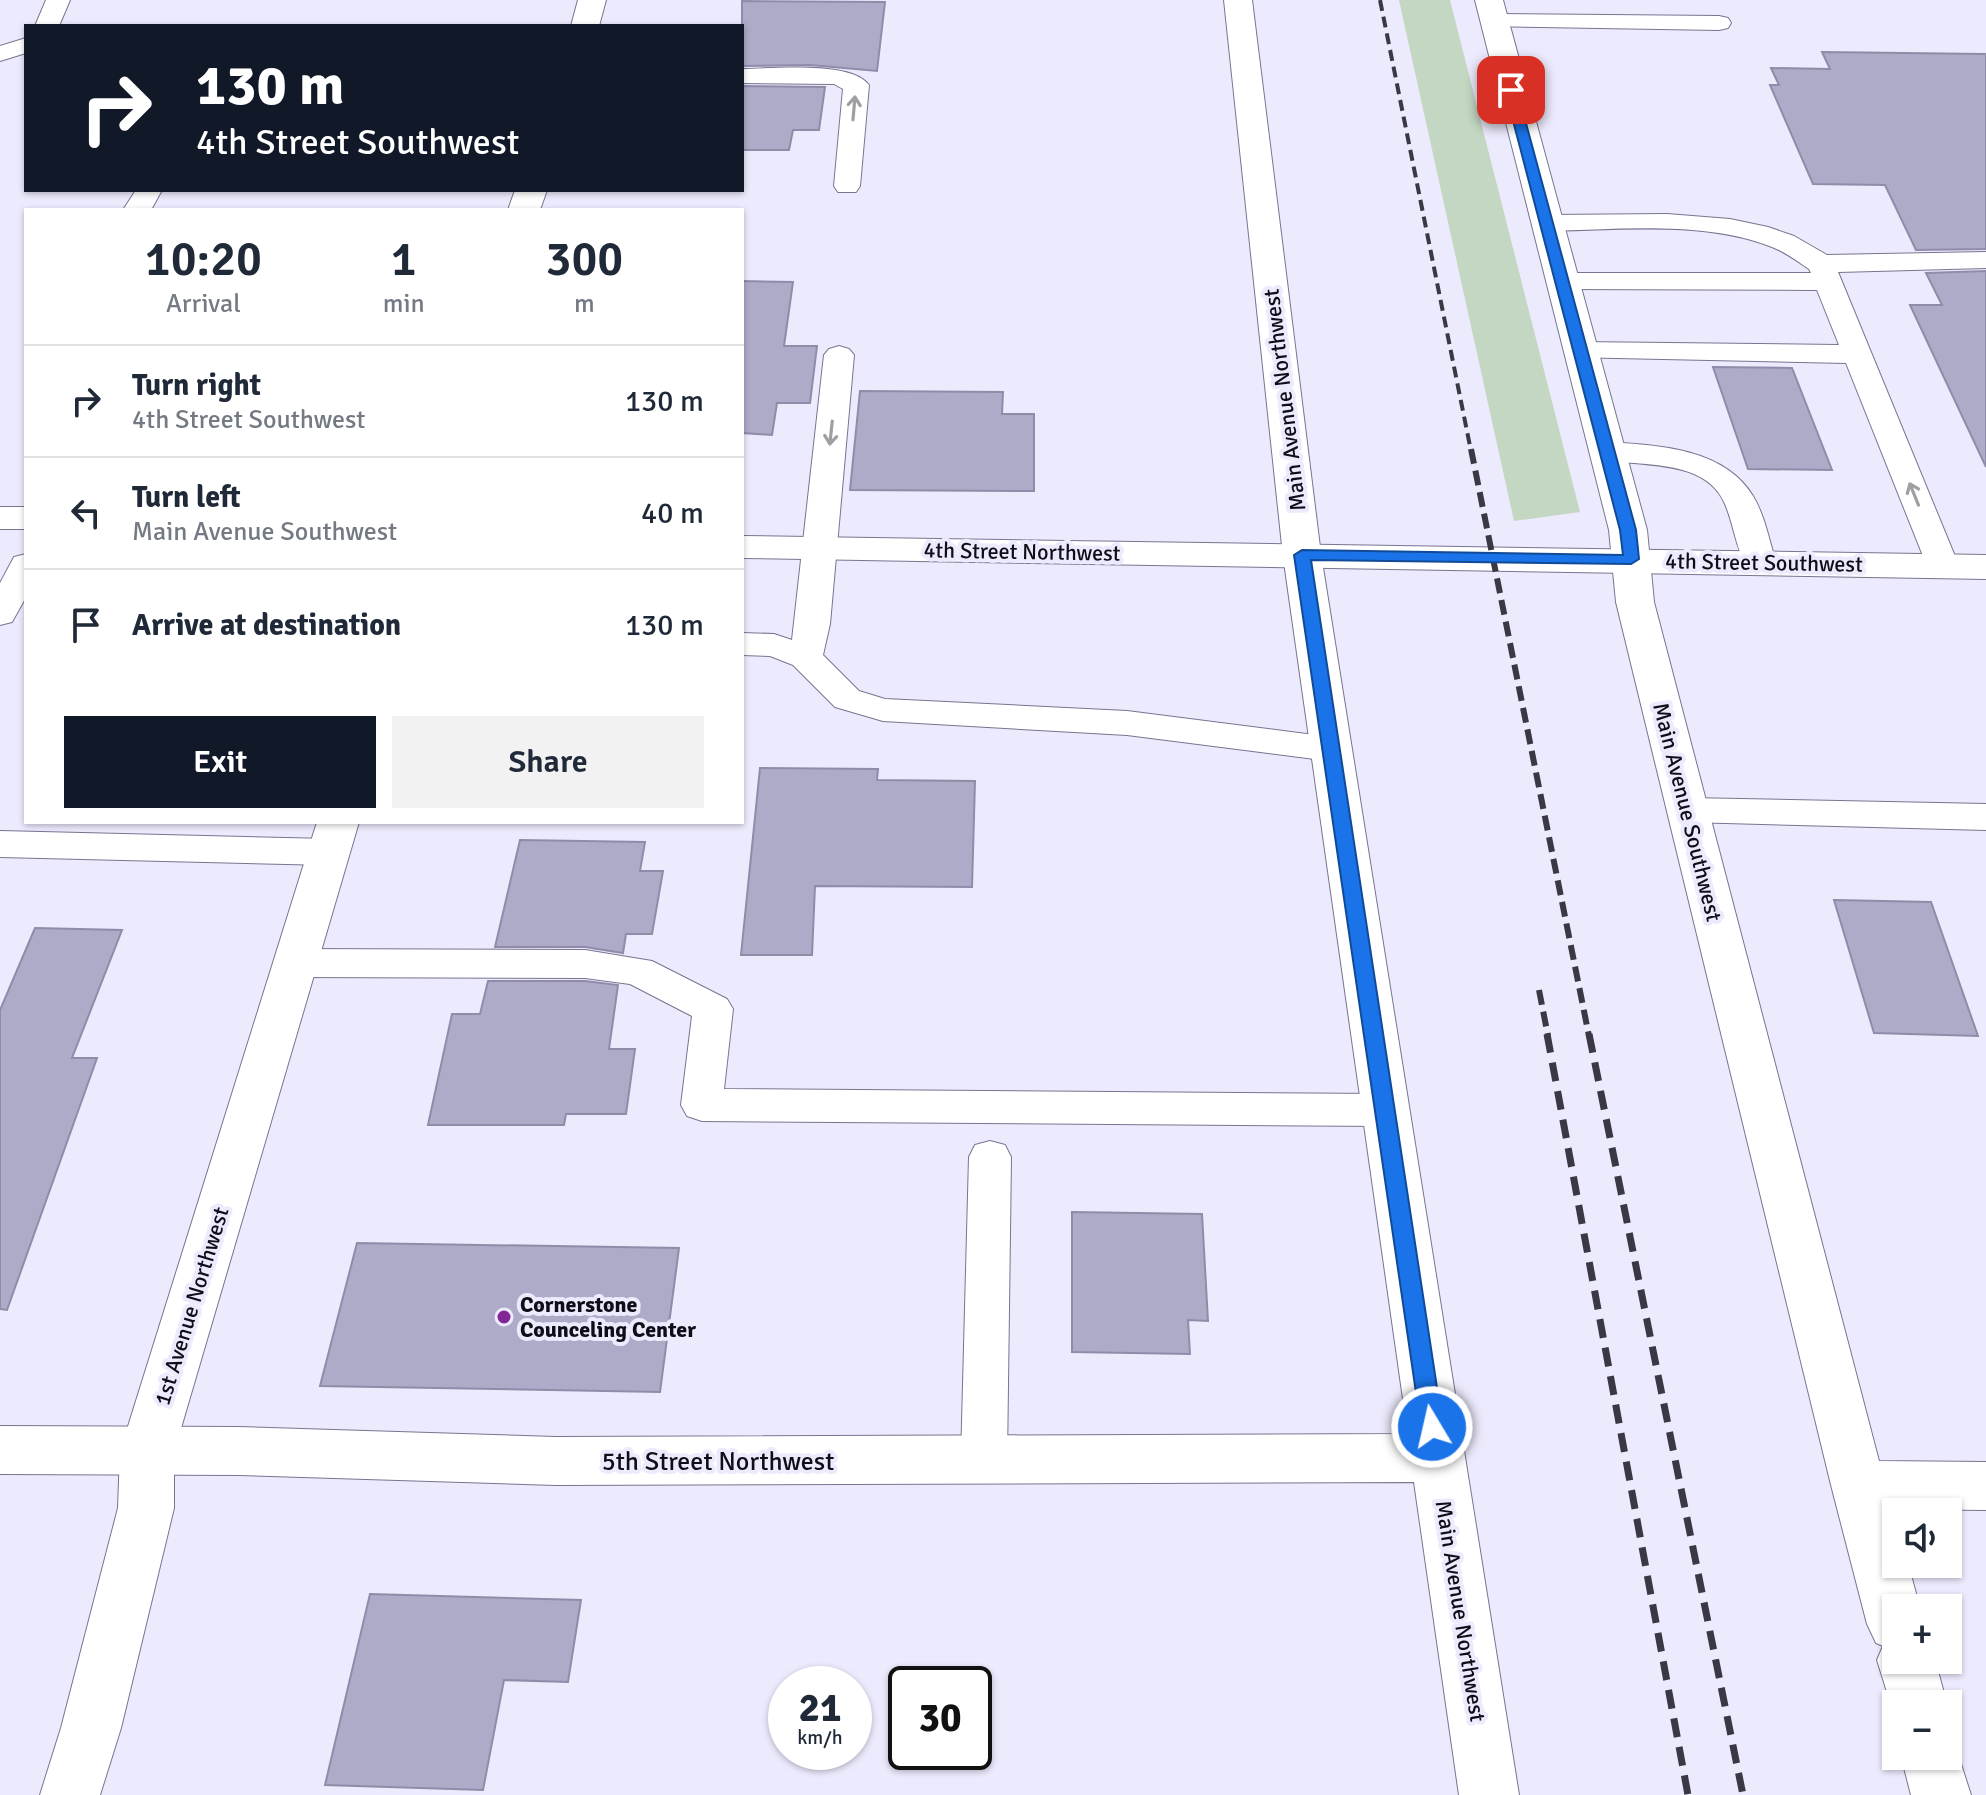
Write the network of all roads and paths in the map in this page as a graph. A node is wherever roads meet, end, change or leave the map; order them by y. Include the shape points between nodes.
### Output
1 (58, 0) edge
2 (592, 0) edge
3 (1238, 0) edge
4 (1491, 10) edge
5 (1578, 11) edge
6 (1719, 23) dead end
7 (48, 24) edge
8 (586, 24) edge
9 (24, 46) edge
10 (0, 54) edge
11 (744, 76) edge
12 (847, 186) dead end
13 (1546, 223) junction
14 (1986, 260) edge
15 (1561, 281) junction
16 (1829, 286) junction
17 (1579, 351) junction
18 (1856, 354) junction
19 (839, 355) dead end
20 (1606, 451) junction
21 (0, 518) edge
22 (24, 518) edge
23 (744, 547) edge
24 (819, 548) junction
25 (1302, 555) junction
26 (1631, 559) junction
27 (1760, 562) junction
28 (1943, 566) junction
29 (1986, 567) edge
30 (24, 568) edge
31 (0, 615) edge
32 (744, 644) edge
33 (805, 657) junction
34 (1330, 749) junction
35 (1688, 810) junction
36 (1986, 817) edge
37 (333, 837) edge
38 (0, 844) edge
39 (296, 963) junction
40 (1384, 1110) junction
41 (990, 1157) dead end
42 (0, 1450) edge
43 (147, 1452) junction
44 (1437, 1458) junction
45 (984, 1460) junction
46 (1858, 1485) junction
47 (1986, 1486) edge
48 (1888, 1594) edge
49 (1935, 1770) edge
50 (70, 1795) edge
51 (1489, 1795) edge
52 (1941, 1795) edge

1 - 7 lane
2 - 8 street
3 - 25 street, Main Avenue Northwest
4 - 5 lane
4 - 13 street, Main Avenue Southwest
5 - 6 lane
9 - 10 lane
12 -> 11 lane via 856,85 838,77
13 - 15 street, Main Avenue Southwest
13 - 16 lane via 1682,223 1752,232 1784,242
14 - 16 lane
15 - 16 lane
15 - 17 street, Main Avenue Southwest
16 - 18 lane
17 - 18 lane
17 - 20 street, Main Avenue Southwest
28 -> 18 lane
19 -> 24 lane
20 - 26 street, Main Avenue Southwest
20 - 27 lane via 1647,453 1715,473 1737,495
21 - 22 street
23 - 24 street, 4th Street Northwest
24 - 25 street, 4th Street Northwest
24 - 33 lane
25 - 26 street, 4th Street Southwest
25 - 34 street, Main Avenue Northwest
26 - 27 street, 4th Street Southwest
26 - 35 street, Main Avenue Southwest via 1635,602
27 - 28 street, 4th Street Southwest
28 - 29 street, 4th Street Southwest
30 - 31 lane
32 - 33 lane via 774,645
33 - 34 lane via 847,699 883,710 1127,723
34 - 40 street, Main Avenue Northwest
35 - 36 lane
35 - 46 street, Main Avenue Southwest
37 - 38 lane
37 - 39 street, 1st Avenue Northwest
39 - 40 lane via 585,964 638,971 713,1009 702,1105
39 - 43 street, 1st Avenue Northwest
40 - 44 street, Main Avenue Northwest
41 - 45 lane
42 - 43 street, 5th Street Northwest
43 - 45 street, 5th Street Northwest via 556,1461
43 - 50 street, 1st Avenue Northwest via 146,1508
44 - 45 street, 5th Street Northwest
44 - 51 street, Main Avenue Northwest
46 - 47 street
46 - 48 street, Main Avenue Southwest
49 - 52 street

